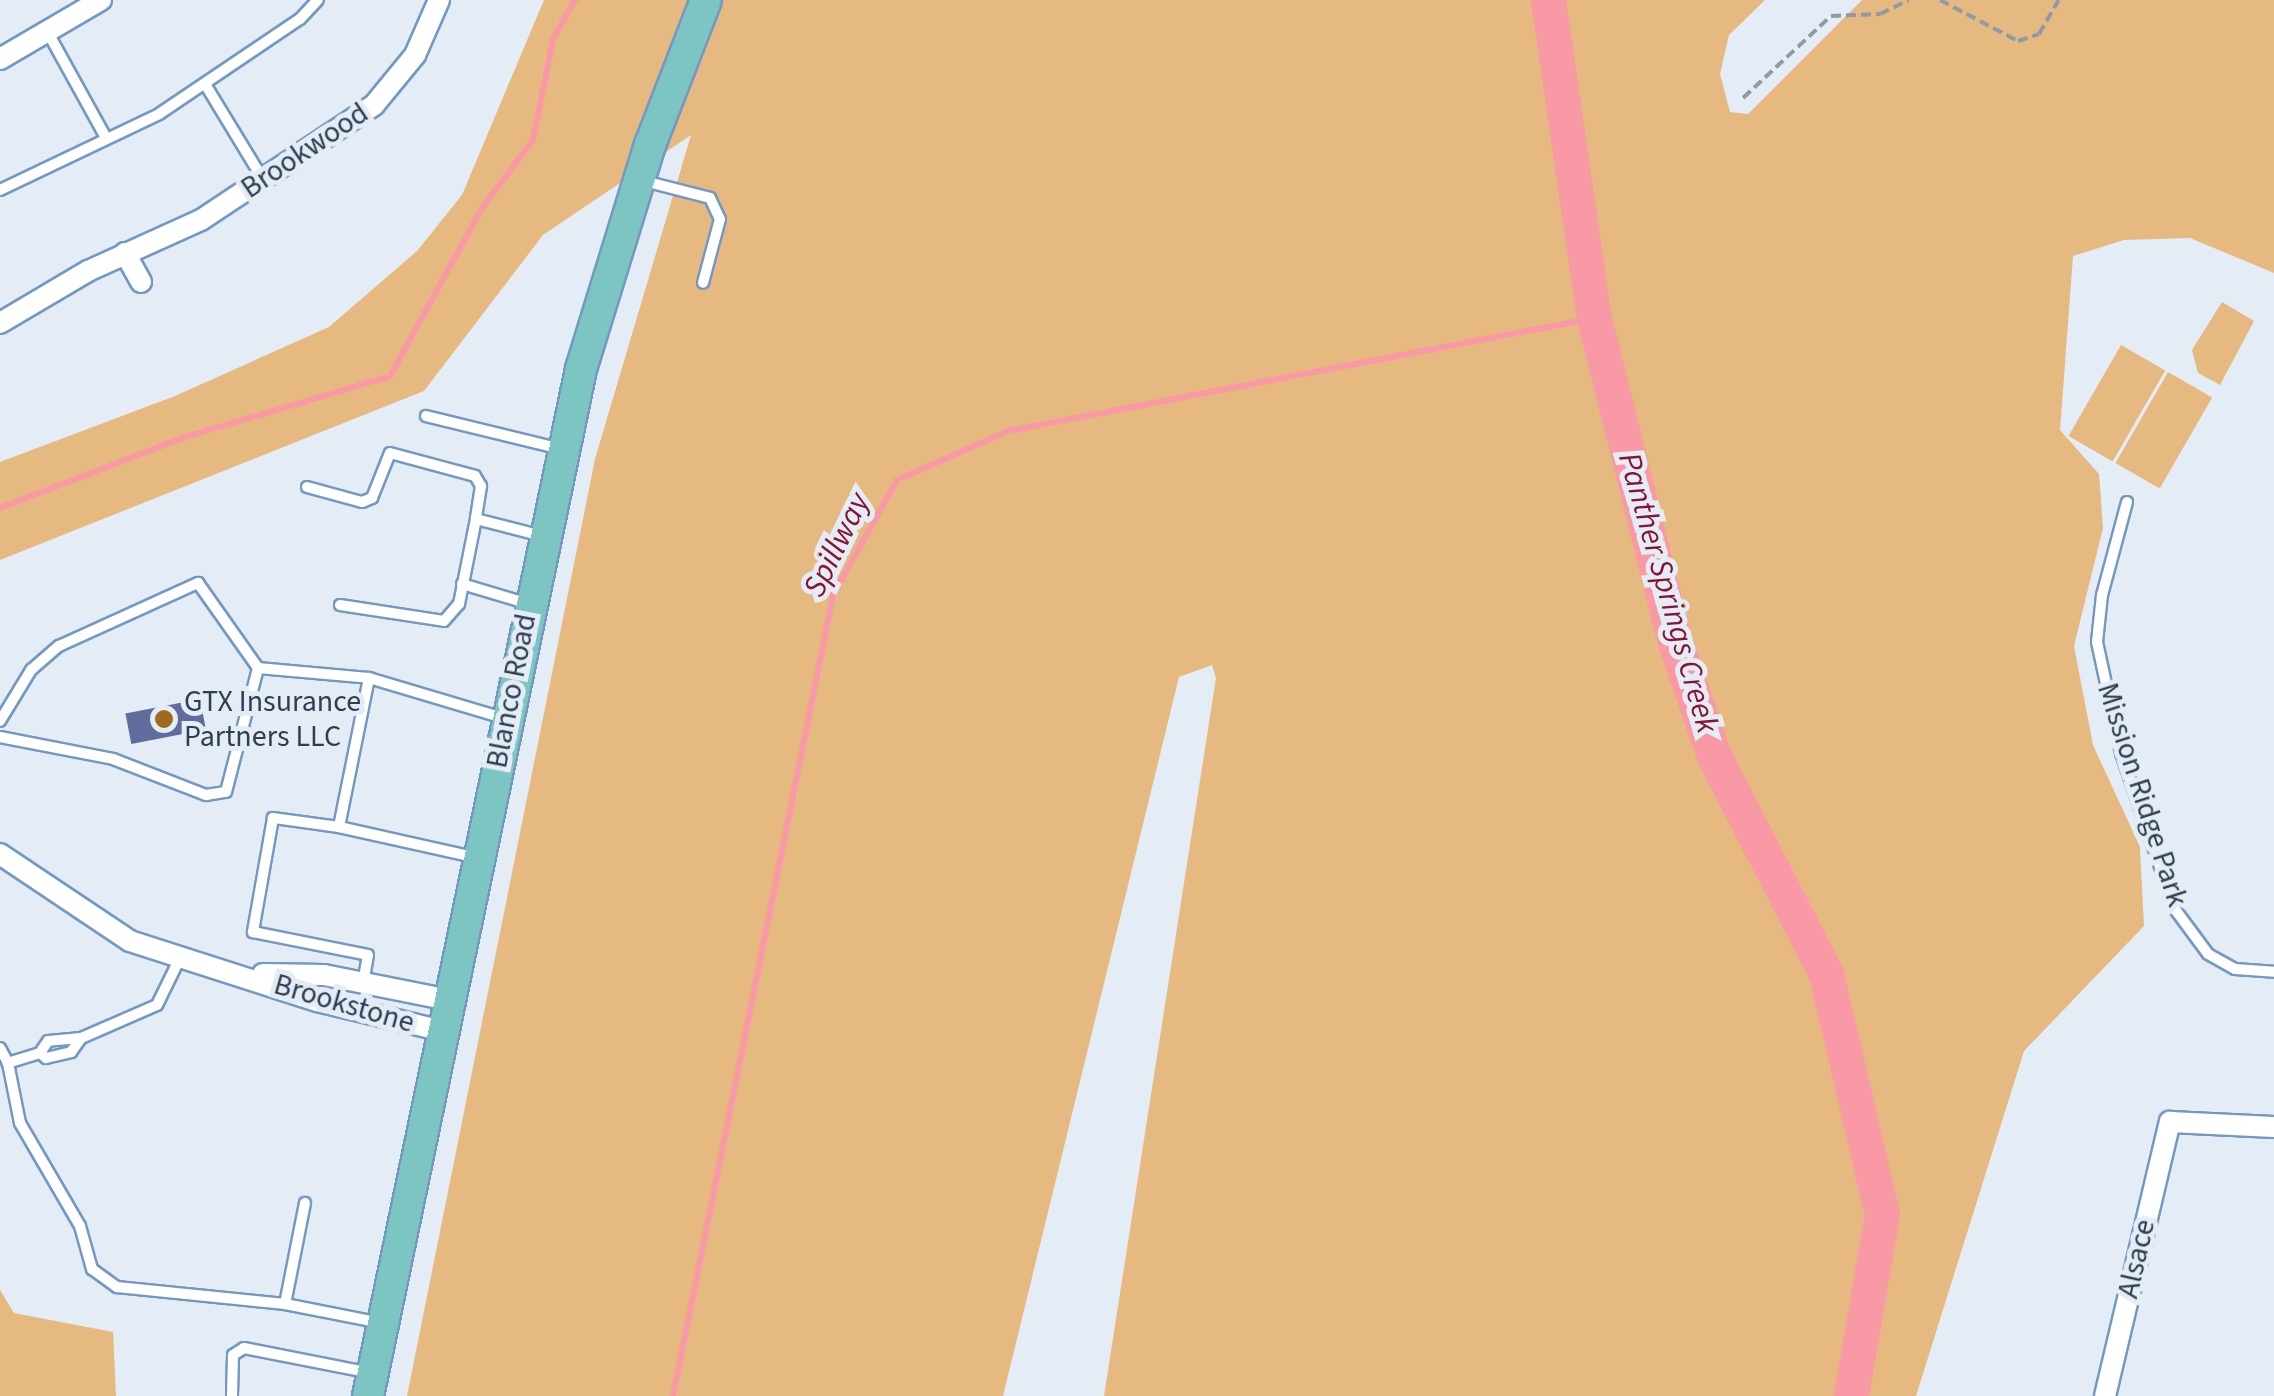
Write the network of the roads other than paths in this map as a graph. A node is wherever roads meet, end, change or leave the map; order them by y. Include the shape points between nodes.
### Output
1 (100, 0) edge
2 (318, 0) edge
3 (439, 0) edge
4 (706, 0) edge
5 (48, 31) junction
6 (0, 59) edge
7 (204, 84) junction
8 (106, 138) junction
9 (639, 179) junction
10 (265, 181) junction
11 (0, 190) edge
12 (125, 252) junction
13 (140, 282) dead end
14 (704, 283) dead end
15 (0, 322) edge
16 (426, 416) dead end
17 (562, 449) junction
18 (307, 487) dead end
19 (2127, 502) dead end
20 (476, 519) junction
21 (543, 536) junction
22 (462, 584) junction
23 (530, 604) junction
24 (340, 605) dead end
25 (258, 668) junction
26 (369, 678) junction
27 (506, 719) junction
28 (0, 721) edge
29 (0, 737) edge
30 (339, 827) junction
31 (0, 854) edge
32 (478, 858) junction
33 (180, 958) junction
34 (2274, 972) edge
35 (246, 974) junction
36 (363, 983) junction
37 (450, 1000) junction
38 (443, 1032) junction
39 (0, 1048) edge
40 (8, 1064) junction
41 (2274, 1127) edge
42 (305, 1203) dead end
43 (285, 1304) junction
44 (383, 1323) junction
45 (370, 1385) edge
46 (232, 1396) edge
47 (2105, 1396) edge

1 - 5 street
2 - 7 lane
3 - 10 street, Brookwood via 414,56 374,105
4 - 9 main road, Blanco Road
5 - 6 street
5 - 8 lane
7 - 8 lane
7 - 10 lane
8 - 11 lane
9 - 14 lane via 710,198 720,219
9 - 17 main road, Blanco Road
10 - 12 street, Brookwood via 201,220
12 - 13 street
12 - 15 street, Brookwood
16 - 17 lane
17 - 21 main road, Blanco Road
18 - 20 lane via 362,502 372,498 390,453 476,476
19 - 34 lane, Mission Ridge Park via 2097,642 2121,753 2174,908 2208,954 2235,969
20 - 21 lane
20 - 22 lane
21 - 23 main road, Blanco Road
22 - 23 lane
22 - 24 lane via 458,604 444,620
23 - 27 main road, Blanco Road
25 - 26 lane
25 - 28 lane via 198,582 59,646 31,670
25 - 29 lane via 226,792 206,794 113,760
26 - 27 lane
26 - 30 lane
27 - 32 main road, Blanco Road
30 - 32 lane
30 - 36 lane via 273,818 253,932 368,955
31 - 33 street, Brookstone via 105,929
32 - 37 main road, Blanco Road
33 - 35 street, Brookstone
33 - 40 lane via 157,1005 81,1038 71,1052
35 - 36 street, Brookstone
35 - 38 street, Brookstone via 317,1001
36 - 37 street, Brookstone
37 - 38 main road, Blanco Road
38 - 44 main road, Blanco Road
39 - 40 lane
40 - 43 lane via 20,1123 80,1226 92,1269 117,1287
41 - 47 street, Alsace via 2170,1122
42 - 43 lane
43 - 44 lane
44 - 45 main road, Blanco Road
45 - 46 lane via 244,1348 233,1355

